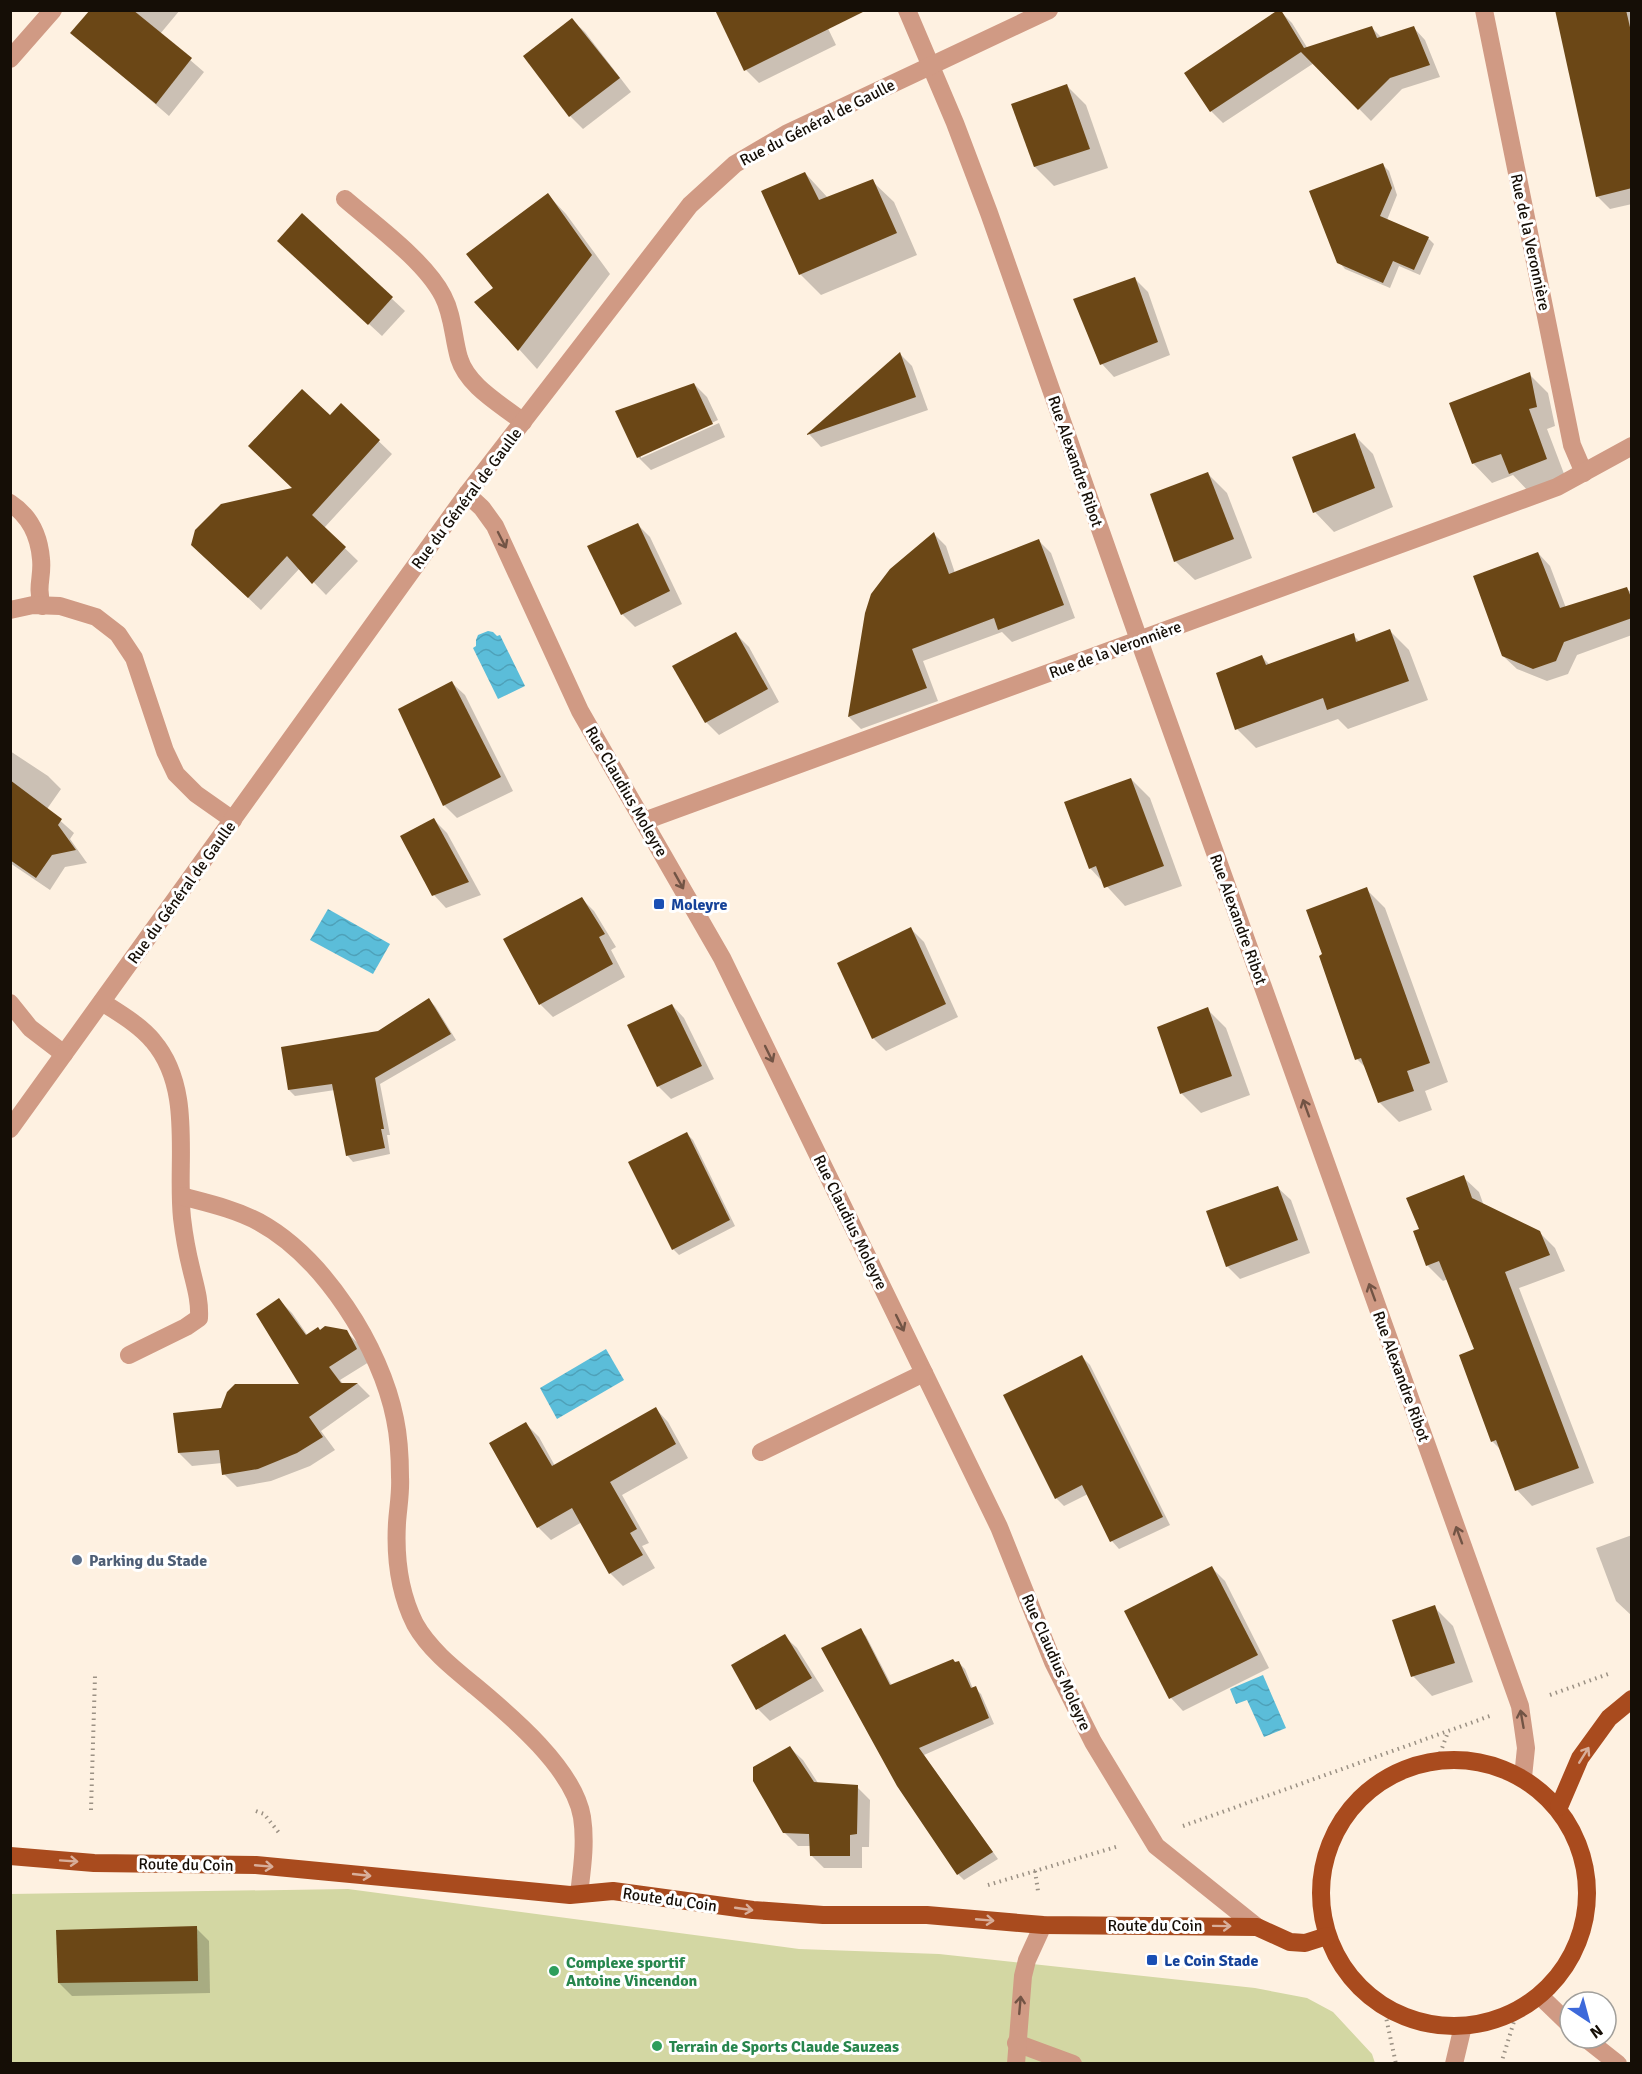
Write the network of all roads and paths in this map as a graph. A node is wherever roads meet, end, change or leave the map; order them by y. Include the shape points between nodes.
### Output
1 (53, 10) edge
2 (907, 10) edge
3 (1048, 10) edge
4 (1484, 10) edge
5 (10, 59) edge
6 (932, 65) junction
7 (345, 199) dead end
8 (523, 422) junction
9 (1632, 446) edge
10 (1584, 472) junction
11 (467, 494) junction
12 (10, 503) edge
13 (42, 606) junction
14 (10, 610) edge
15 (1139, 640) junction
16 (233, 820) junction
17 (644, 821) junction
18 (102, 1002) junction
19 (10, 1003) edge
20 (64, 1054) junction
21 (10, 1130) edge
22 (182, 1197) junction
23 (129, 1355) dead end
24 (924, 1373) junction
25 (761, 1452) dead end
26 (1618, 1670) dead end
27 (95, 1676) dead end
28 (1632, 1699) edge
29 (1520, 1706) junction
30 (1448, 1731) junction
31 (1438, 1759) junction
32 (1523, 1777) junction
33 (1559, 1807) junction
34 (91, 1810) dead end
35 (1179, 1827) dead end
36 (1121, 1846) dead end
37 (10, 1856) edge
38 (979, 1887) dead end
39 (579, 1894) junction
40 (1043, 1925) junction
41 (1257, 1927) junction
42 (1327, 1936) junction
43 (1540, 1996) junction
44 (1384, 2008) junction
45 (1518, 2010) junction
46 (1558, 2013) edge
47 (1463, 2026) junction
48 (1016, 2043) junction
49 (1600, 2050) edge
50 (1016, 2064) edge
51 (1074, 2064) edge
52 (1396, 2064) edge
53 (1454, 2064) edge
54 (1501, 2064) edge
55 (1618, 2064) edge

1 - 5 street
2 - 6 street, Rue Alexandre Ribot
3 - 6 street, Rue du Général de Gaulle
4 - 10 street, Rue de la Veronnière via 1572,445
6 - 8 street, Rue du Général de Gaulle via 786,134 735,164 690,205
6 - 15 street, Rue Alexandre Ribot via 989,213
7 - 8 street via 416,261 434,282 450,311 467,376
8 - 11 street, Rue du Général de Gaulle
9 - 10 street, Rue de la Veronnière
10 - 15 street, Rue de la Veronnière via 1557,487
11 - 16 street, Rue du Général de Gaulle
11 -> 17 street, Rue Claudius Moleyre via 495,526 580,711
12 - 13 street via 33,526 41,560 38,592
13 - 14 street
13 - 16 street via 60,606 96,617 118,634 134,658 176,774 196,794
15 - 17 street, Rue de la Veronnière
29 -> 15 street, Rue Alexandre Ribot
16 - 18 street, Rue du Général de Gaulle
17 -> 24 street, Rue Claudius Moleyre via 722,958
18 - 20 street, Rue du Général de Gaulle
18 - 22 street via 135,1024 165,1058 179,1107
19 - 20 street via 30,1028
20 - 21 street, Rue du Général de Gaulle
22 - 23 street via 184,1238 200,1304 199,1318
22 - 39 street via 225,1208 279,1234 304,1256 351,1315 384,1381 395,1417 401,1483 397,1567 405,1600 432,1648 513,1719 566,1778 582,1816 584,1843
24 - 25 street
24 - 41 street, Rue Claudius Moleyre via 999,1527 1053,1662 1093,1742 1149,1838
26 - 29 path
27 - 34 path
33 -> 28 main road via 1580,1758 1609,1718
29 - 30 path
32 -> 29 street, Rue Alexandre Ribot via 1526,1748
30 - 31 path
30 - 35 path
31 - 32 main road via 1485,1762
31 - 42 main road via 1394,1773 1363,1795 1335,1832 1321,1876
32 - 33 main road
33 - 43 main road via 1585,1860 1588,1907 1566,1966
36 - 38 path
37 -> 39 main road, Route du Coin via 94,1863 256,1865
39 -> 40 main road, Route du Coin via 613,1891 753,1910 927,1915
40 -> 41 main road, Route du Coin
48 -> 40 street via 1023,1976
41 - 42 main road, Route du Coin via 1290,1942 1305,1943
42 - 44 main road via 1349,1976
43 - 45 main road
43 - 46 street
44 - 47 main road via 1417,2022
44 - 52 path
45 - 47 main road
45 - 54 path
47 - 53 street
48 - 50 street
48 - 51 street
49 - 55 street

